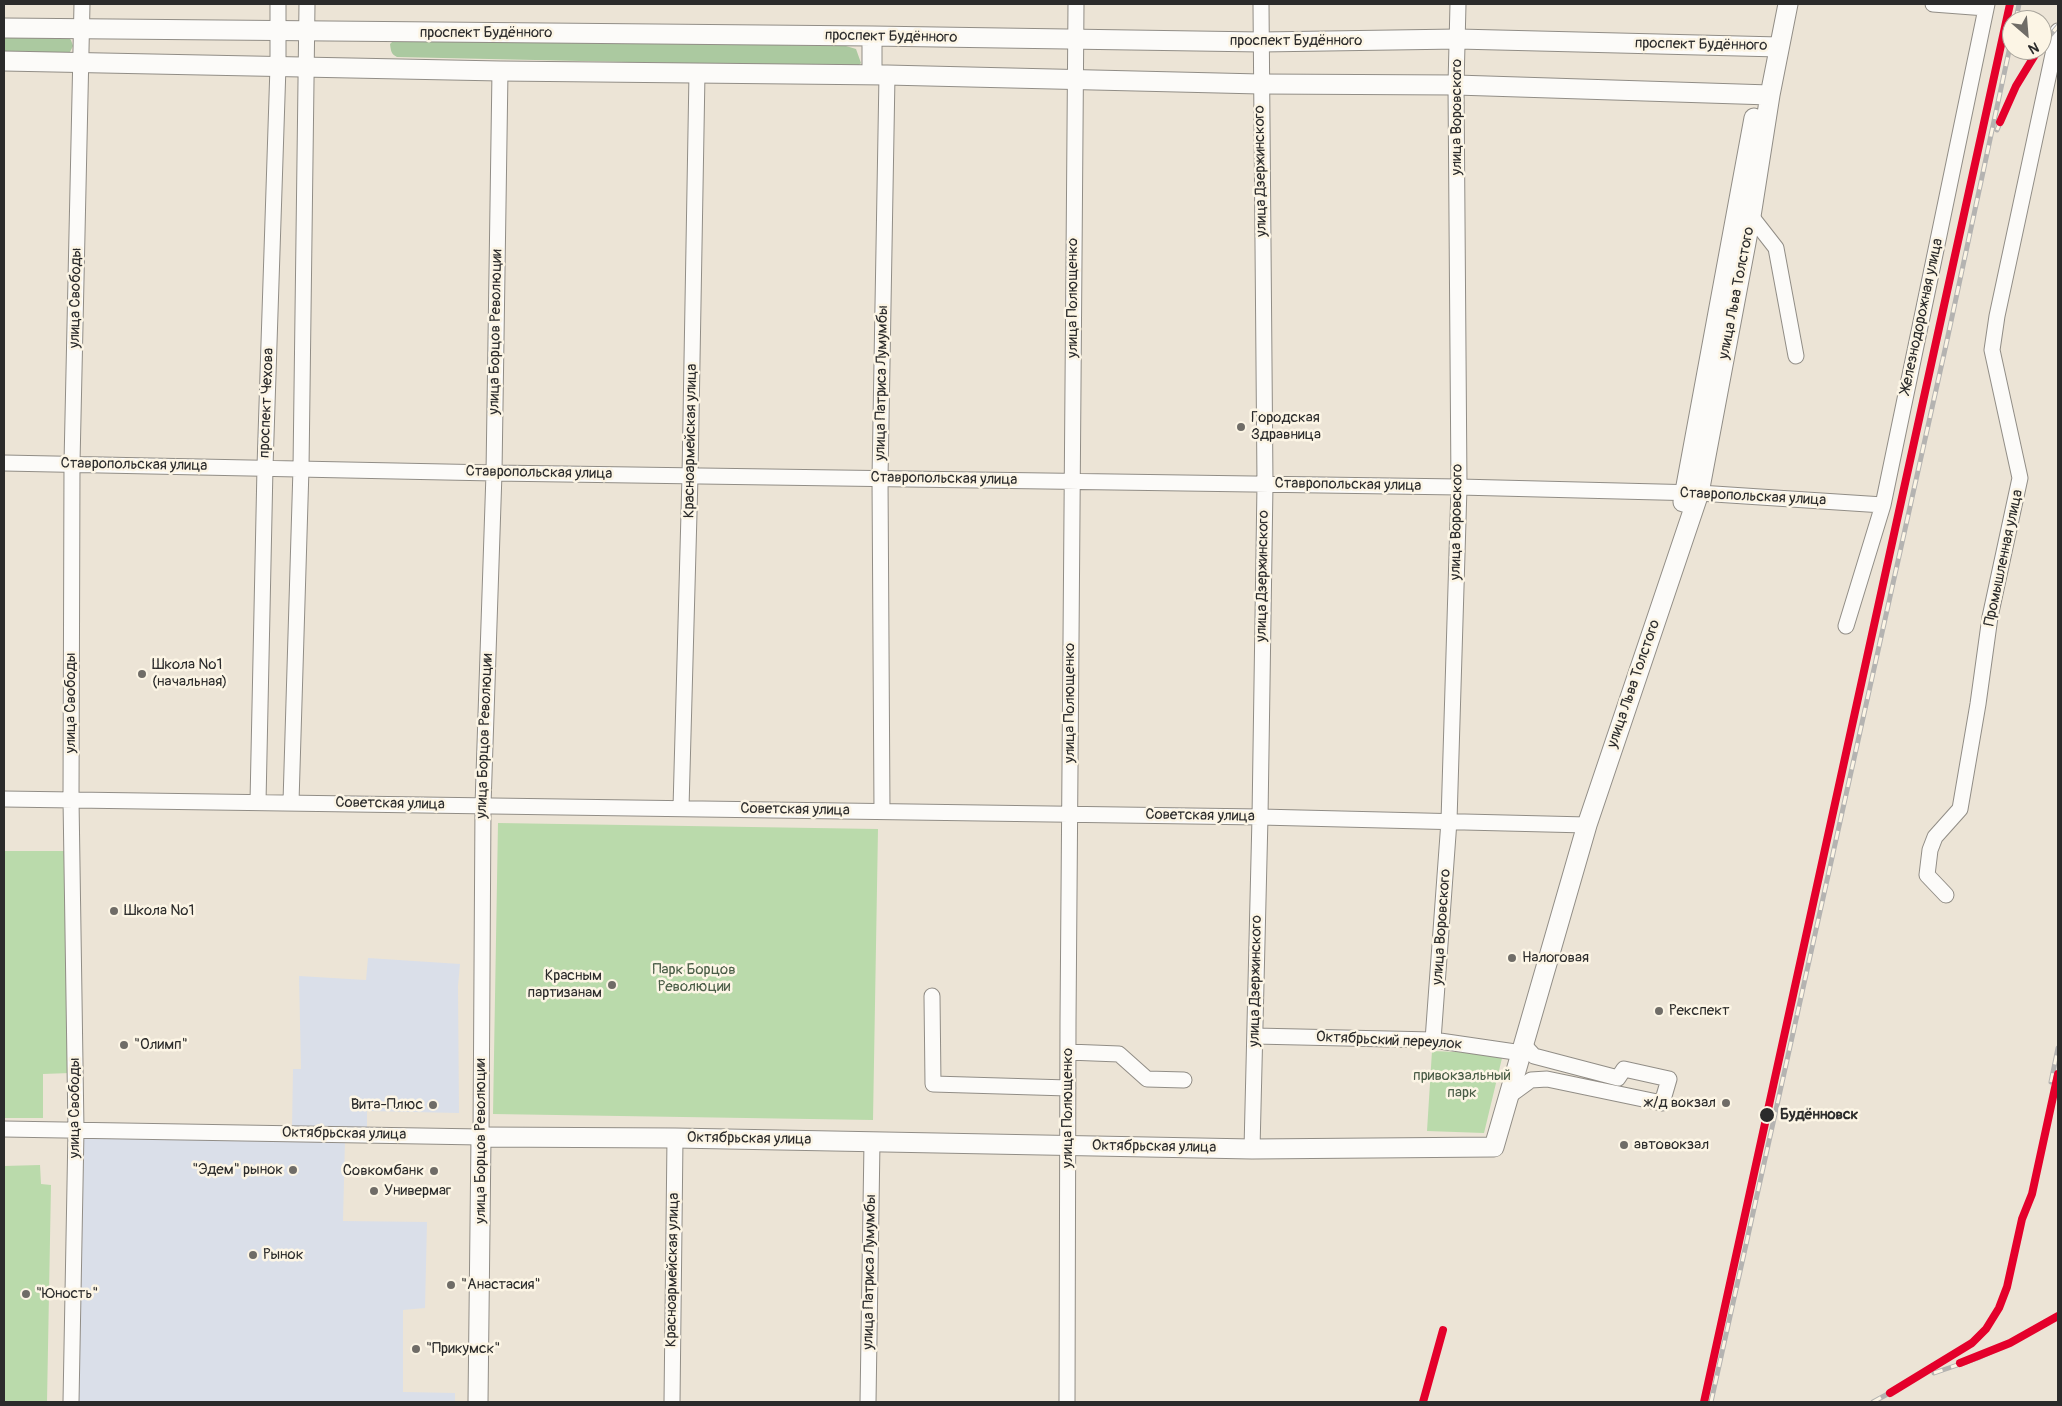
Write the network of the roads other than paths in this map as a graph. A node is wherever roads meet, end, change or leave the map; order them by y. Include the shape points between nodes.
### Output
1 (82, 4) edge
2 (278, 4) edge
3 (307, 4) edge
4 (1076, 4) edge
5 (1261, 4) edge
6 (1458, 4) edge
7 (1774, 4) edge
8 (1788, 4) edge
9 (1933, 4) edge
10 (1986, 6) edge
11 (4, 28) edge
12 (82, 30) junction
13 (278, 31) junction
14 (2058, 31) edge
15 (306, 32) junction
16 (872, 36) junction
17 (1458, 39) junction
18 (1074, 40) junction
19 (1261, 42) junction
20 (1773, 47) junction
21 (4, 61) edge
22 (82, 62) junction
23 (278, 66) junction
24 (306, 66) junction
25 (500, 71) junction
26 (697, 73) junction
27 (879, 75) junction
28 (1074, 79) junction
29 (1260, 84) junction
30 (1456, 85) junction
31 (1764, 94) junction
32 (1751, 216) junction
33 (1796, 356) dead end
34 (4, 463) edge
35 (72, 463) junction
36 (265, 467) junction
37 (301, 468) junction
38 (494, 473) junction
39 (690, 476) junction
40 (880, 478) junction
41 (1071, 480) junction
42 (1265, 484) junction
43 (1459, 487) junction
44 (1693, 493) junction
45 (1883, 505) junction
46 (1846, 626) dead end
47 (4, 799) edge
48 (71, 799) junction
49 (258, 802) junction
50 (290, 802) junction
51 (483, 805) junction
52 (681, 808) junction
53 (882, 811) junction
54 (1069, 815) junction
55 (1260, 817) junction
56 (1449, 821) junction
57 (1585, 824) junction
58 (1946, 895) dead end
59 (932, 996) dead end
60 (1255, 1036) junction
61 (1433, 1040) junction
62 (1523, 1049) junction
63 (1068, 1052) junction
64 (1184, 1080) dead end
65 (1068, 1088) junction
66 (1509, 1096) junction
67 (4, 1129) edge
68 (76, 1130) junction
69 (481, 1137) junction
70 (675, 1138) junction
71 (872, 1142) junction
72 (1069, 1146) junction
73 (1494, 1147) joint
74 (1252, 1149) junction
75 (71, 1402) edge
76 (478, 1402) edge
77 (672, 1402) edge
78 (868, 1402) edge
79 (1067, 1402) edge

1 - 12 street, улица Свободы
2 - 13 street, проспект Чехова
3 - 15 street
4 - 18 street, улица Полющенко
5 - 19 street, улица Дзержинского
6 - 17 street, улица Воровского
7 - 20 main road, улица Льва Толстого
8 - 20 main road, улица Льва Толстого
9 - 10 street
10 - 45 street, Железнодорожная улица
11 - 12 main road, проспект Будённого
12 - 13 main road, проспект Будённого
12 - 22 street, улица Свободы
13 - 15 main road, проспект Будённого
13 - 23 street, проспект Чехова
14 - 58 street, Промышленная улица via 1992,350 2020,478 1990,617 1960,809 1935,837 1930,850 1927,875
15 - 16 main road, проспект Будённого
15 - 24 street
16 - 18 main road, проспект Будённого
16 - 27 main road
17 - 19 main road, проспект Будённого
17 - 20 main road, проспект Будённого
17 - 30 street, улица Воровского
18 - 19 main road, проспект Будённого
18 - 28 street, улица Полющенко
19 - 29 street, улица Дзержинского
20 - 31 main road, улица Льва Толстого
21 - 22 main road
22 - 23 main road
22 - 35 street, улица Свободы
23 - 24 main road
23 - 36 street, проспект Чехова
24 - 25 main road
24 - 37 street
25 - 26 main road
25 - 38 street, улица Борцов Революции
26 - 27 main road
26 - 39 street, Красноармейская улица
27 - 28 main road
27 - 40 street, улица Патриса Лумумбы
28 - 29 main road
28 - 41 street, улица Полющенко
29 - 30 main road
29 - 42 street, улица Дзержинского
30 - 31 main road
30 - 43 street, улица Воровского
31 - 32 main road, улица Льва Толстого
31 - 44 main road, улица Льва Толстого
32 - 33 street, улица Льва Толстого via 1776,248
32 - 44 main road, улица Льва Толстого
34 - 35 street, Ставропольская улица
35 - 36 street, Ставропольская улица
35 - 48 street, улица Свободы
36 - 37 street, Ставропольская улица
36 - 49 street, проспект Чехова
37 - 38 street, Ставропольская улица
37 - 50 street
38 - 39 street, Ставропольская улица
38 - 51 street, улица Борцов Революции
39 - 40 street, Ставропольская улица
39 - 52 street, Красноармейская улица
40 - 41 street, Ставропольская улица
40 - 53 street, улица Патриса Лумумбы
41 - 42 street, Ставропольская улица
41 - 54 street, улица Полющенко
42 - 43 street, Ставропольская улица
42 - 55 street, улица Дзержинского
43 - 44 street, Ставропольская улица
43 - 56 street, улица Воровского
44 - 45 street, Ставропольская улица
44 - 57 main road, улица Льва Толстого
45 - 46 street, Железнодорожная улица
47 - 48 street, Советская улица
48 - 49 street, Советская улица
48 - 68 street, улица Свободы
49 - 50 street, Советская улица
50 - 51 street, Советская улица
51 - 52 street, Советская улица
51 - 69 street, улица Борцов Революции
52 - 53 street, Советская улица
53 - 54 street, Советская улица
54 - 55 street, Советская улица
54 - 63 street, улица Полющенко
55 - 56 street, Советская улица
55 - 60 street, улица Дзержинского
56 - 57 street, Советская улица
56 - 61 street, улица Воровского
57 - 62 main road, улица Льва Толстого
59 - 65 street via 933,1084
60 - 61 street, Октябрьский переулок
60 - 74 street, улица Дзержинского
61 - 62 street, Октябрьский переулок
62 - 66 main road, улица Льва Толстого
62 - 66 street via 1534,1056 1618,1078 1624,1069 1668,1079 1662,1103 1547,1079 1531,1080
63 - 64 street via 1119,1054 1147,1079
63 - 65 street, улица Полющенко
65 - 72 street, улица Полющенко
66 - 73 main road, улица Льва Толстого
67 - 68 street, Октябрьская улица
68 - 69 street, Октябрьская улица
68 - 75 street, улица Свободы
69 - 70 main road, Октябрьская улица
69 - 76 main road, улица Борцов Революции
70 - 71 main road, Октябрьская улица
70 - 77 street, Красноармейская улица
71 - 72 main road, Октябрьская улица
71 - 78 street, улица Патриса Лумумбы
72 - 74 main road, Октябрьская улица
72 - 79 street, улица Полющенко
73 - 74 main road, Октябрьская улица

